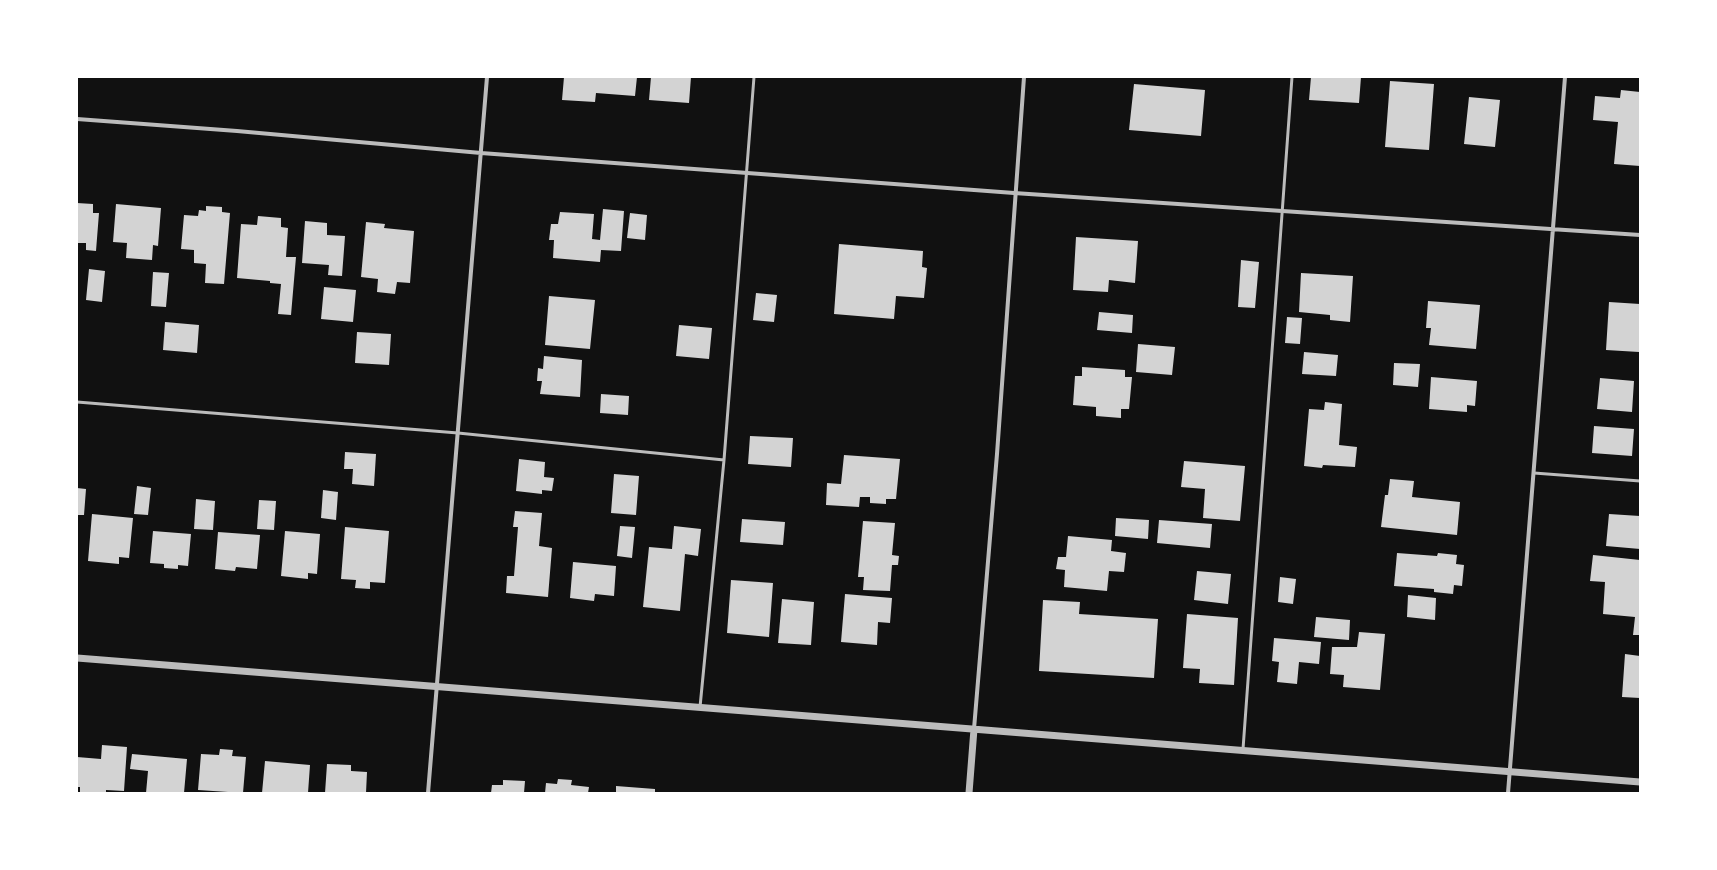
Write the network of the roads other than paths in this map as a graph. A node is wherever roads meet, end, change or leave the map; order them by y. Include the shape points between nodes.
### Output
1 (487, 77) edge
2 (754, 77) edge
3 (1024, 77) edge
4 (1292, 77) edge
5 (1565, 77) edge
6 (77, 120) edge
7 (481, 153) junction
8 (746, 173) junction
9 (1014, 193) junction
10 (1282, 212) junction
11 (1553, 229) junction
12 (1640, 235) edge
13 (77, 402) edge
14 (458, 433) junction
15 (724, 460) junction
16 (1534, 473) junction
17 (1640, 481) edge
18 (77, 658) edge
19 (437, 686) junction
20 (700, 707) junction
21 (974, 729) junction
22 (1243, 749) junction
23 (1510, 771) junction
24 (1640, 782) edge
25 (428, 793) edge
26 (969, 793) edge
27 (1508, 793) edge

1 - 7 street
2 - 8 lane
3 - 9 street
4 - 10 lane
5 - 11 street
6 - 7 street via 237,131
7 - 8 street
7 - 14 street
8 - 9 street
8 - 15 lane
9 - 10 street
9 - 21 street via 996,462
10 - 11 street
10 - 22 lane
11 - 12 street
11 - 16 street
13 - 14 lane
14 - 15 lane
14 - 19 street
15 - 20 lane
16 - 17 lane
16 - 23 street
18 - 19 street
19 - 20 street
19 - 25 street
20 - 21 street
21 - 22 street
21 - 26 street
22 - 23 street
23 - 24 street
23 - 27 street

